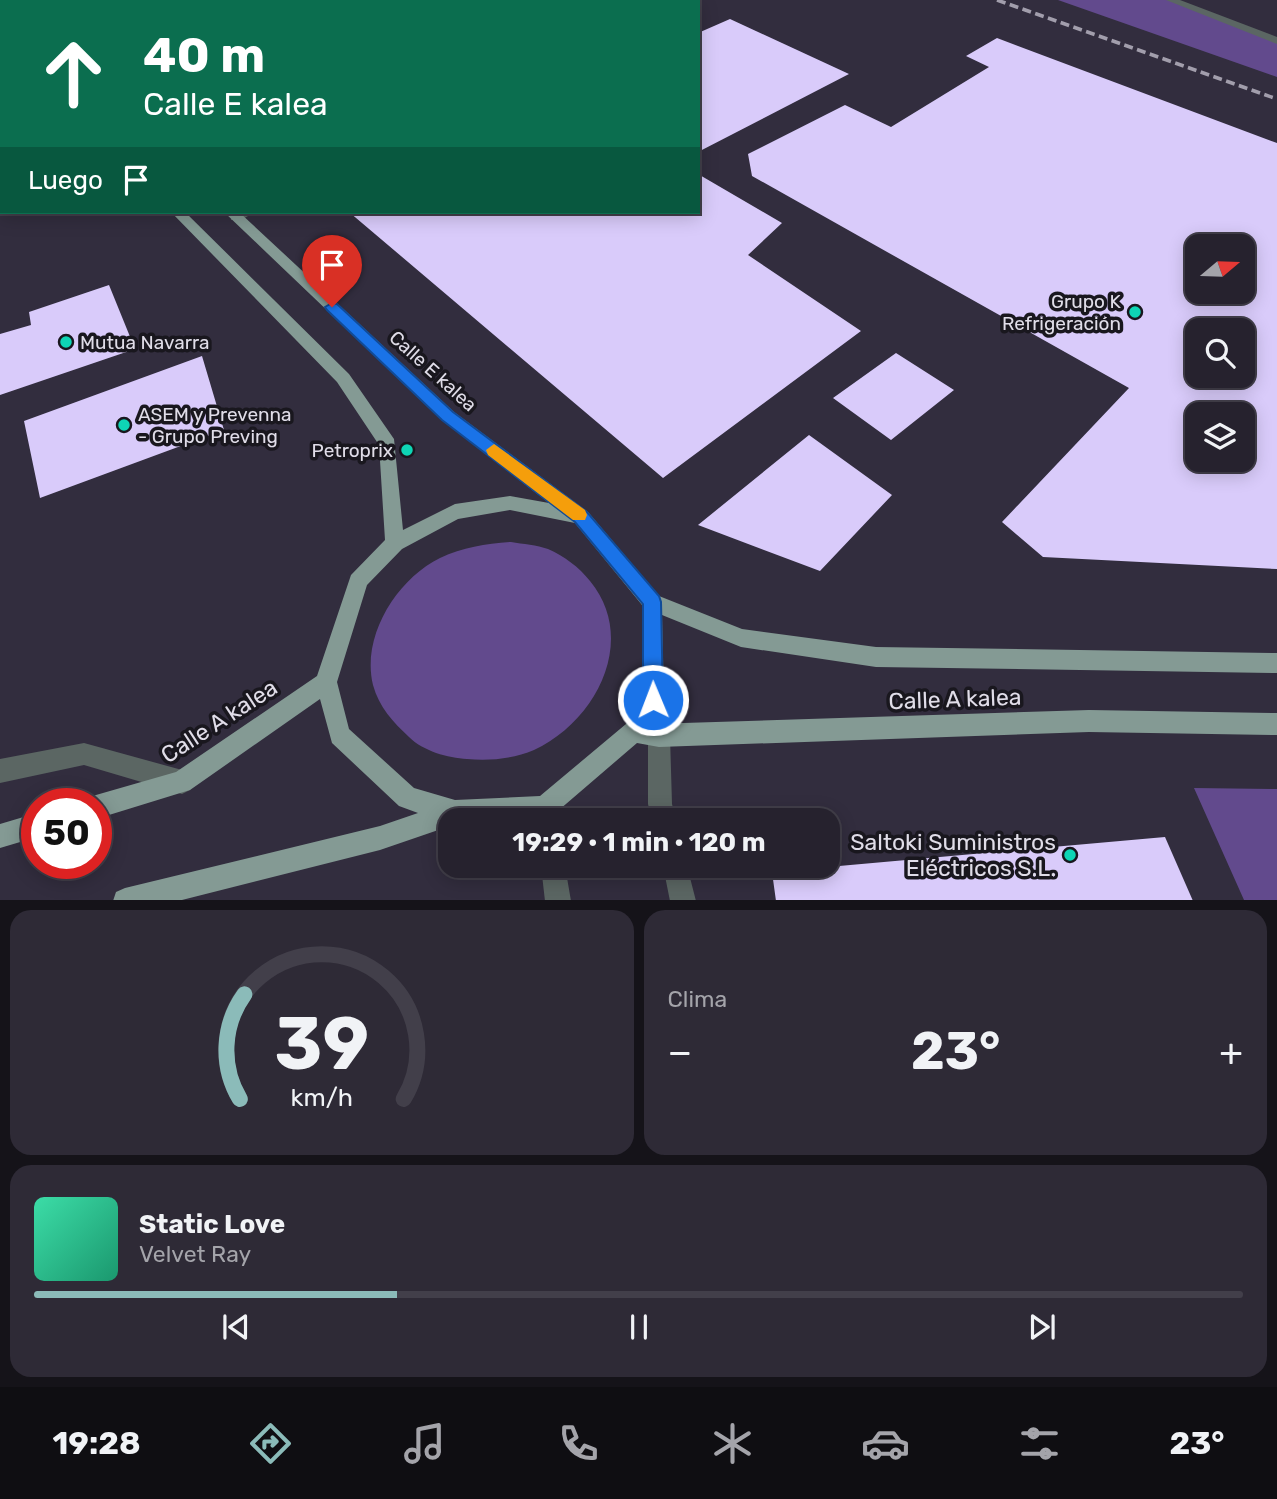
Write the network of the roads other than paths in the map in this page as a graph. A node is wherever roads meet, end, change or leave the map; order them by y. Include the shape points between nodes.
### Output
1 (1171, 0) edge
2 (1277, 41) edge
3 (180, 214) edge
4 (239, 214) edge
5 (581, 517) junction
6 (395, 544) junction
7 (652, 602) junction
8 (1277, 663) edge
9 (326, 682) junction
10 (1277, 724) edge
11 (634, 732) junction
12 (659, 736) junction
13 (0, 771) edge
14 (182, 782) junction
15 (112, 802) edge
16 (440, 808) edge
17 (552, 808) edge
18 (661, 808) edge
19 (438, 818) edge
20 (21, 830) edge
21 (0, 836) edge
22 (555, 878) edge
23 (677, 878) edge
24 (129, 900) edge
25 (558, 900) edge
26 (683, 900) edge

1 - 2 street
3 - 6 main road via 343,378 388,444
4 - 5 main road, Calle E kalea via 448,416
5 - 6 main road via 510,503 455,512
5 - 7 main road, Calle E kalea
6 - 9 main road via 358,580
7 - 8 main road, Calle A kalea via 741,638 876,657
7 - 11 main road via 653,700
9 - 14 main road, Calle A kalea
9 - 16 main road via 340,735 407,799
10 - 12 main road, Calle A kalea via 1089,722
11 - 12 main road, Calle A kalea
11 - 17 main road
12 - 18 street
13 - 14 street via 84,754
14 - 15 main road, Calle A kalea
19 - 24 main road via 380,838
20 - 21 main road
22 - 25 street
23 - 26 street

